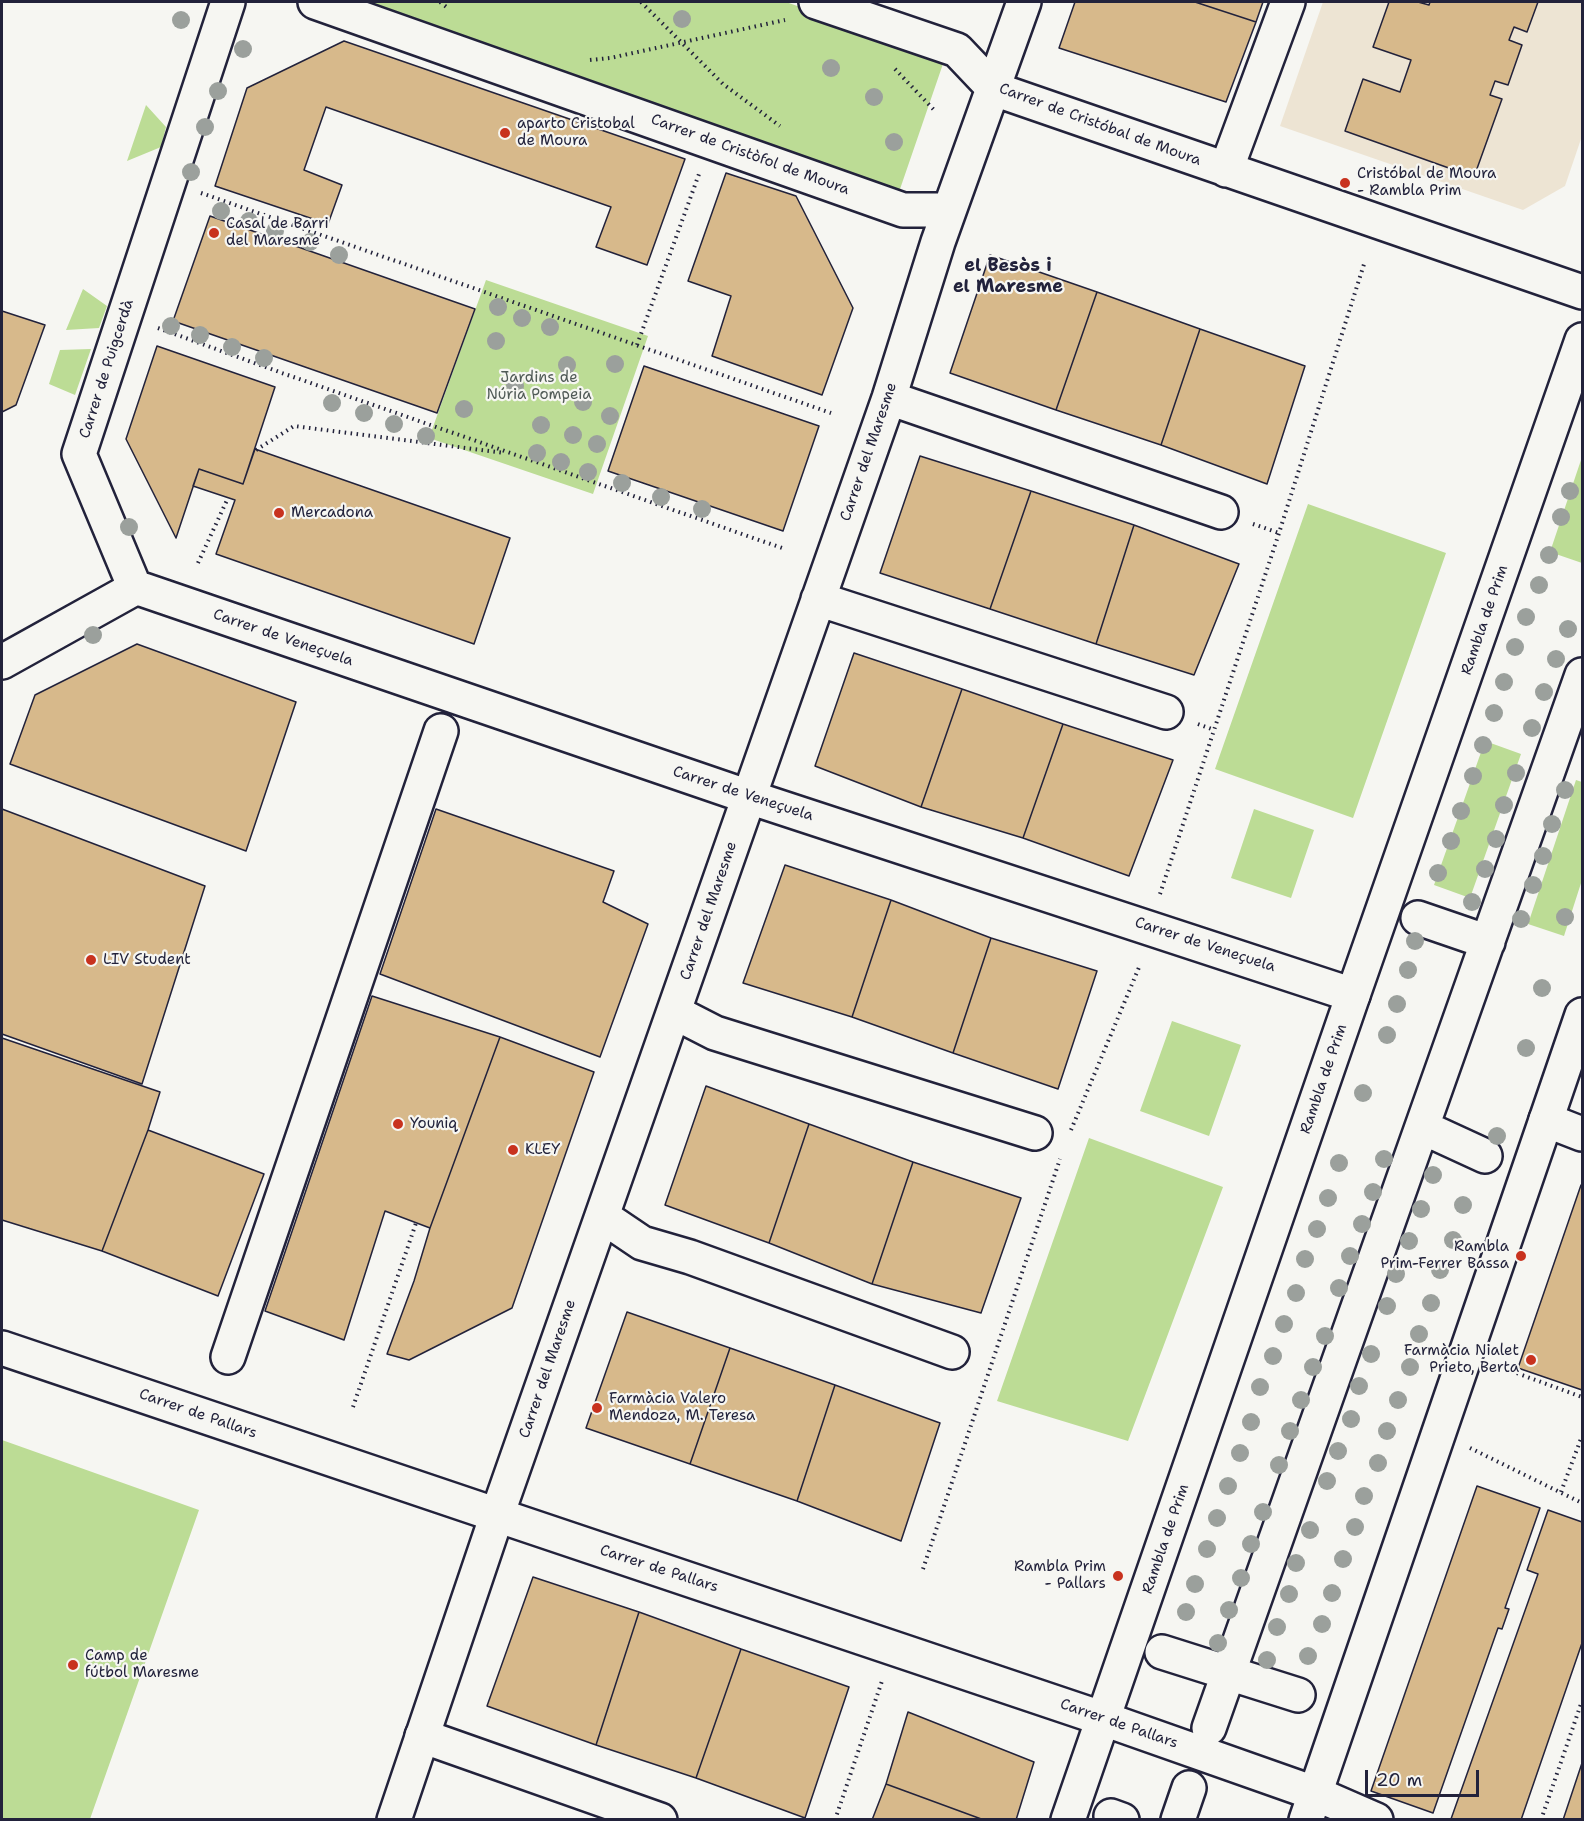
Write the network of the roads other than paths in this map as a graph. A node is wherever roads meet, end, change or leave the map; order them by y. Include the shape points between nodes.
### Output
1 (228, 2) edge
2 (315, 2) edge
3 (816, 2) edge
4 (1024, 2) edge
5 (1288, 2) edge
6 (994, 89) junction
7 (1226, 170) junction
8 (949, 210) junction
9 (1582, 292) edge
10 (1582, 340) edge
11 (889, 398) junction
12 (1221, 512) dead end
13 (135, 588) junction
14 (818, 599) junction
15 (2, 662) edge
16 (1582, 675) edge
17 (1166, 712) dead end
18 (441, 731) dead end
19 (749, 797) junction
20 (1418, 918) dead end
21 (1488, 942) junction
22 (1353, 995) junction
23 (674, 1012) junction
24 (1582, 1015) edge
25 (1546, 1120) junction
26 (1422, 1127) junction
27 (1035, 1133) dead end
28 (1582, 1134) edge
29 (1485, 1156) dead end
30 (602, 1216) junction
31 (2, 1348) edge
32 (952, 1352) dead end
33 (228, 1357) dead end
34 (496, 1515) junction
35 (1162, 1652) dead end
36 (1229, 1673) junction
37 (1298, 1695) dead end
38 (1104, 1719) junction
39 (1209, 1728) dead end
40 (422, 1736) junction
41 (1188, 1788) dead end
42 (1310, 1806) edge
43 (394, 1820) edge
44 (660, 1820) edge
45 (1068, 1820) edge
46 (1178, 1820) edge
47 (1376, 1820) edge

1 - 13 street, Carrer de Puigcerdà via 79,454
2 - 8 street, Carrer de Cristòfol de Moura via 903,210
3 - 6 street, Carrer de Cristóbal de Moura via 957,50
4 - 6 street, Carrer del Maresme
5 - 7 street
6 - 7 street, Carrer de Cristóbal de Moura
6 - 8 street, Carrer del Maresme
7 - 9 street, Carrer de Cristóbal de Moura
8 - 11 street, Carrer del Maresme
10 - 22 street, Rambla de Prim
11 - 12 street
11 - 14 street, Carrer del Maresme
13 - 15 street
13 - 19 street, Carrer de Veneçuela
14 - 17 street
14 - 19 street, Carrer del Maresme
16 - 21 street
18 - 33 street
19 - 22 street, Carrer de Veneçuela
19 - 23 street, Carrer del Maresme
20 - 21 street
21 - 26 street
22 - 38 street, Rambla de Prim
23 - 27 street via 715,1033
23 - 30 street, Carrer del Maresme
24 - 25 street
25 - 28 street
25 - 42 street
26 - 29 street
26 - 36 street
30 - 32 street via 642,1243
30 - 34 street, Carrer del Maresme
31 - 34 street, Carrer de Pallars
34 - 38 street, Carrer de Pallars
34 - 40 street, Carrer del Maresme
35 - 36 street
36 - 37 street
36 - 39 street
38 - 42 street, Carrer de Pallars
38 - 45 street, Rambla de Prim
40 - 43 street, Carrer del Maresme
40 - 44 street
41 - 46 street
42 - 47 street, Carrer de Pallars

